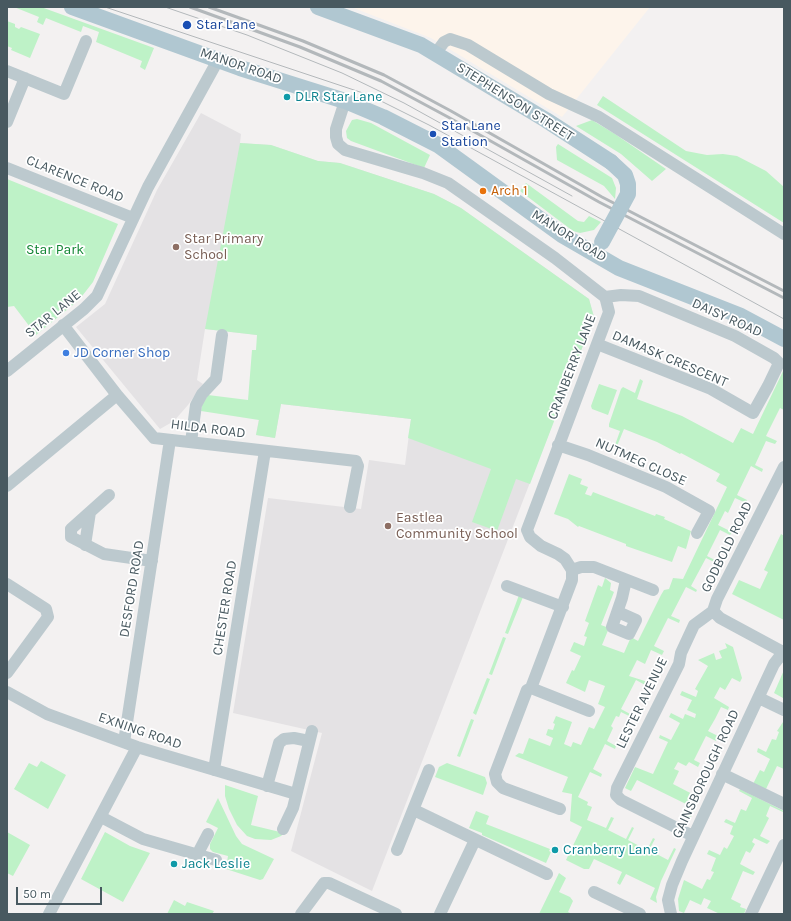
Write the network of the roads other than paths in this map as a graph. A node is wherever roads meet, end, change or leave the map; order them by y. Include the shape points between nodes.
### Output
1 (72, 7) edge
2 (318, 7) edge
3 (86, 41) dead end
4 (436, 53) junction
5 (218, 60) junction
6 (7, 71) edge
7 (25, 78) junction
8 (345, 101) junction
9 (7, 122) edge
10 (7, 168) edge
11 (133, 218) junction
12 (784, 234) edge
13 (598, 248) junction
14 (605, 297) junction
15 (63, 325) junction
16 (222, 335) dead end
17 (784, 339) edge
18 (597, 344) junction
19 (7, 370) edge
20 (117, 395) junction
21 (753, 413) joint
22 (170, 440) junction
23 (191, 442) junction
24 (558, 445) junction
25 (265, 451) junction
26 (784, 467) edge
27 (7, 486) edge
28 (109, 495) dead end
29 (350, 508) dead end
30 (90, 512) junction
31 (697, 533) dead end
32 (85, 545) junction
33 (152, 561) junction
34 (572, 570) junction
35 (626, 580) junction
36 (7, 584) edge
37 (507, 586) dead end
38 (653, 590) dead end
39 (563, 607) junction
40 (713, 611) junction
41 (618, 612) dead end
42 (784, 651) edge
43 (7, 673) edge
44 (531, 688) junction
45 (7, 692) edge
46 (759, 698) junction
47 (784, 710) edge
48 (589, 711) dead end
49 (124, 742) junction
50 (137, 747) junction
51 (214, 770) junction
52 (429, 770) dead end
53 (722, 774) junction
54 (267, 786) junction
55 (296, 794) junction
56 (784, 804) edge
57 (560, 809) dead end
58 (414, 810) junction
59 (101, 817) junction
60 (283, 830) dead end
61 (208, 834) dead end
62 (693, 836) junction
63 (475, 840) junction
64 (784, 845) edge
65 (397, 850) dead end
66 (197, 855) junction
67 (216, 860) dead end
68 (547, 874) dead end
69 (594, 892) dead end
70 (49, 914) edge
71 (302, 914) edge
72 (396, 914) edge
73 (440, 914) edge
74 (640, 914) edge
75 (671, 914) edge
76 (751, 914) edge

1 - 5 main road, MANOR ROAD
2 - 4 main road, STEPHENSON STREET via 412,41
3 - 7 street via 64,94
4 - 12 street via 444,42 450,39 468,45 550,94 599,117
4 - 13 main road, STEPHENSON STREET, bridge via 611,162 625,175 628,194
5 - 8 main road, MANOR ROAD
5 - 11 street, STAR LANE
6 - 7 street
7 - 9 street
8 - 13 main road, MANOR ROAD via 438,145 543,222
8 - 14 street via 336,129 338,144 345,150 448,183 555,258
10 - 11 street, CLARENCE ROAD
11 - 15 street, STAR LANE via 98,296
13 - 17 main road, MANOR ROAD via 635,275 742,316
14 - 18 street, CRANBERRY LANE via 609,312
14 - 21 street, DAISY ROAD via 639,296 735,336 774,358 779,362 777,368
15 - 19 street, STAR LANE
15 - 20 street, HILDA ROAD
16 - 23 street via 216,379 196,405
18 - 21 street, DAMASK CRESCENT via 710,389
18 - 24 street, CRANBERRY LANE
20 - 22 street, HILDA ROAD via 154,438
20 - 27 street
22 - 23 street, HILDA ROAD
22 - 33 street, DESFORD ROAD
23 - 25 street, HILDA ROAD
24 - 31 street, NUTMEG CLOSE via 666,487 709,511
24 - 34 street, CRANBERRY LANE via 527,530 530,537 541,546 565,559
25 - 29 street, HILDA ROAD via 356,461 358,466
25 - 51 street, CHESTER ROAD
26 - 40 street, GODBOLD ROAD
28 - 30 street
30 - 32 street
30 - 32 street via 70,531 71,537
32 - 33 street via 104,554
33 - 49 street, DESFORD ROAD
34 - 35 street via 581,566 594,567
34 - 39 street via 572,580
35 - 38 street
35 - 41 street
36 - 43 street via 46,609 48,617
37 - 39 street
39 - 44 street
40 - 42 street, GODBOLD ROAD via 720,618
40 - 62 street, LESTER AVENUE via 694,625 681,653 679,664 613,796
42 - 46 street, GAINSBOROUGH ROAD via 774,664
44 - 48 street
44 - 57 street via 527,690 495,774 497,782 503,788
45 - 49 street, EXNING ROAD via 47,714
46 - 47 street
46 - 53 street, GAINSBOROUGH ROAD
49 - 50 street, EXNING ROAD
50 - 51 street, EXNING ROAD
50 - 59 street
51 - 54 street, EXNING ROAD
52 - 58 street
53 - 56 street
53 - 62 street, GAINSBOROUGH ROAD
54 - 55 street, EXNING ROAD
54 - 55 street via 279,743 284,739 310,736
55 - 60 street
58 - 63 street
58 - 65 street
59 - 66 street via 143,839
59 - 70 street
61 - 66 street
62 - 75 street, GAINSBOROUGH ROAD via 672,885 668,900
63 - 68 street
63 - 73 street
64 - 76 street
66 - 67 street
69 - 74 street
71 - 72 street via 324,883

